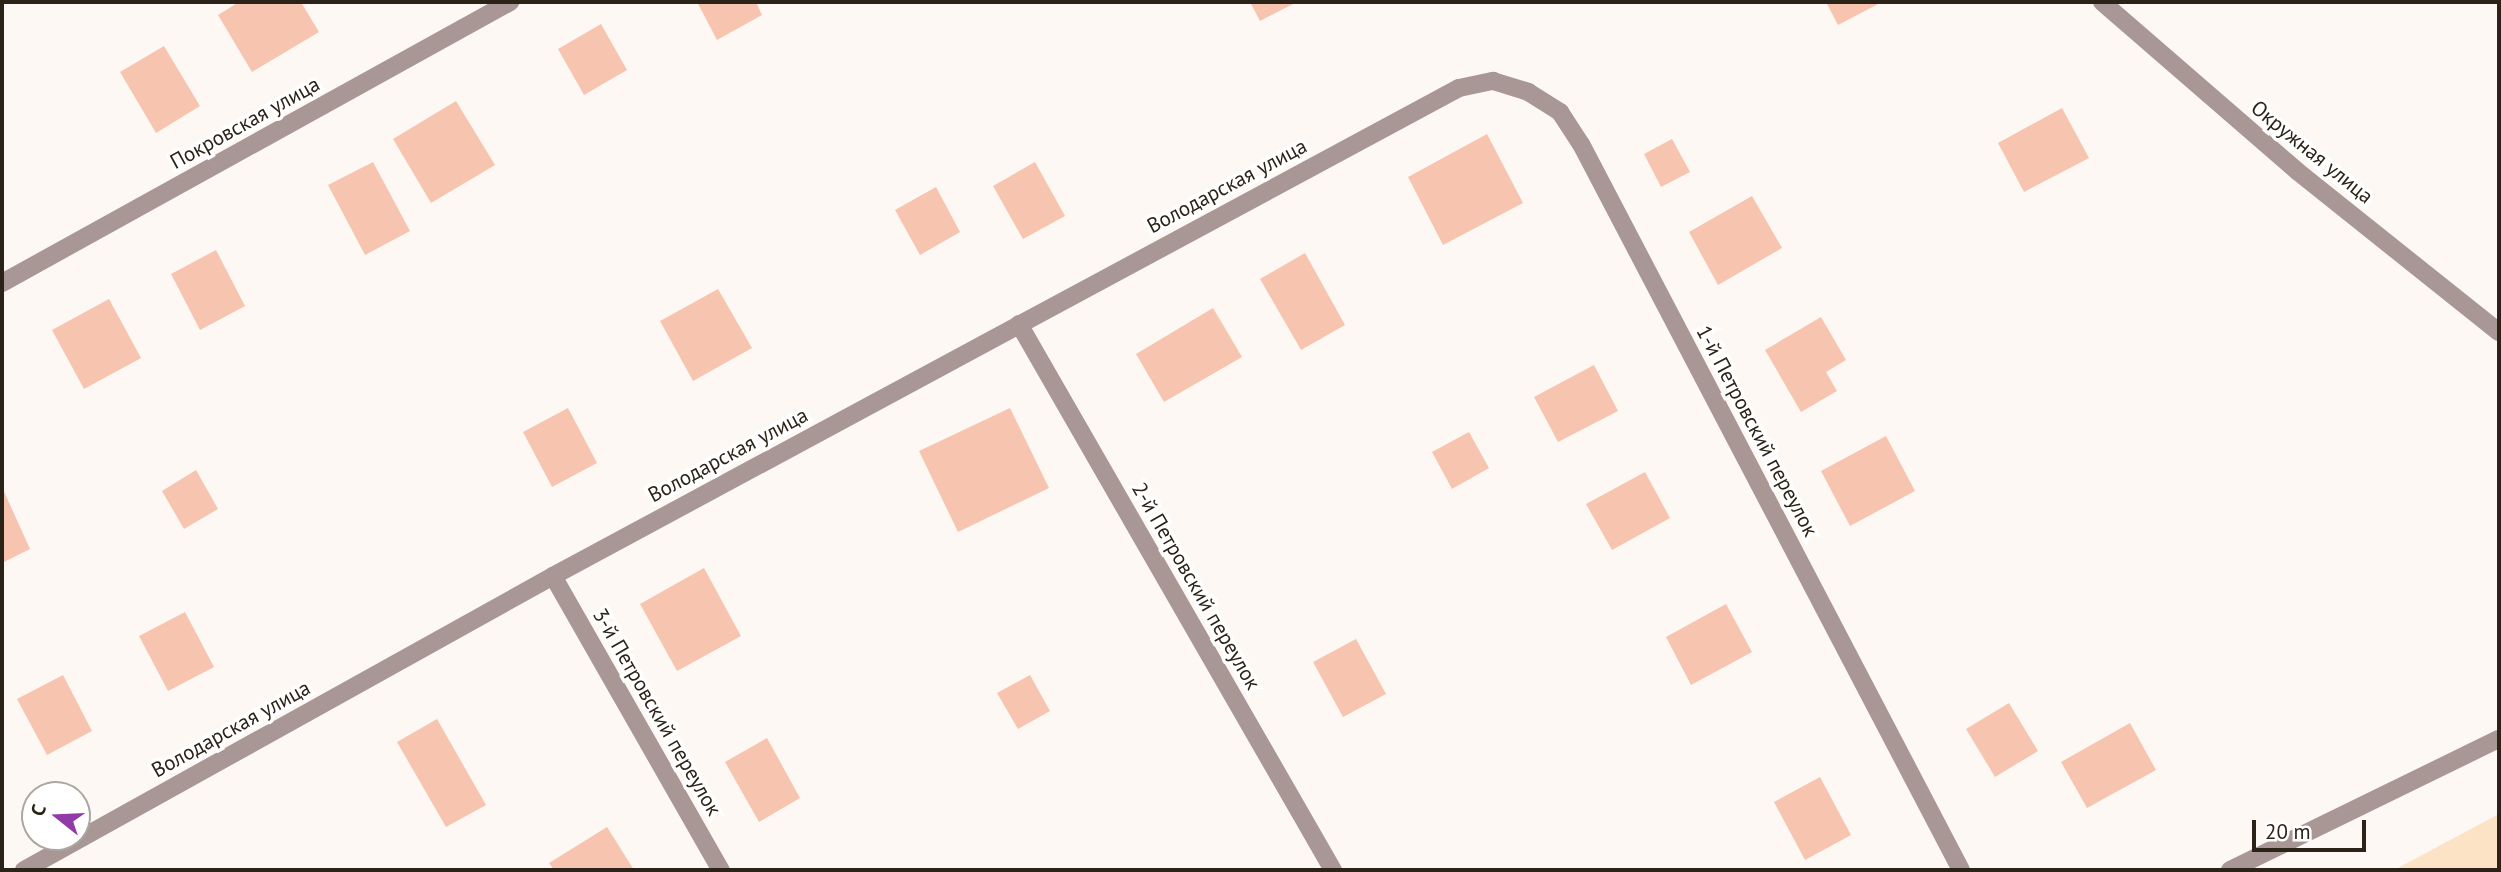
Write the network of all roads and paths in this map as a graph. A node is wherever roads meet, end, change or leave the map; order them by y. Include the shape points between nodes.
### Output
1 (510, 2) edge
2 (2102, 2) edge
3 (1458, 88) joint
4 (2, 283) edge
5 (1019, 324) junction
6 (2499, 332) edge
7 (553, 576) junction
8 (2499, 739) edge
9 (50, 864) edge
10 (24, 870) edge
11 (722, 870) edge
12 (1333, 870) edge
13 (1961, 870) edge
14 (2230, 870) edge

1 - 4 street, Покровская улица
2 - 6 street, Окружная улица via 2297,171
3 - 5 street, Володарская улица
3 - 13 street, 1-й Петровский переулок via 1493,81 1528,92 1560,113 1581,144
5 - 7 street, Володарская улица
5 - 12 street, 2-й Петровский переулок
7 - 9 street, Володарская улица
7 - 11 street, 3-й Петровский переулок
8 - 14 street
9 - 10 street, Володарская улица

